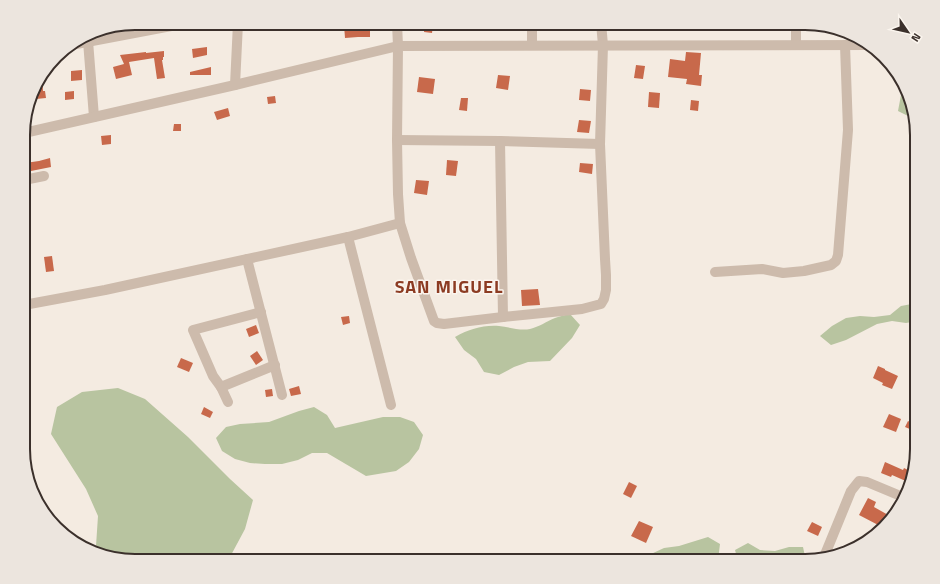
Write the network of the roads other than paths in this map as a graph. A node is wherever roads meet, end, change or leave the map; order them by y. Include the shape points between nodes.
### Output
1 (141, 30) edge
2 (238, 30) edge
3 (397, 30) edge
4 (532, 30) edge
5 (602, 30) edge
6 (796, 30) edge
7 (101, 36) edge
8 (88, 41) edge
9 (532, 45) junction
10 (603, 45) junction
11 (796, 45) junction
12 (845, 45) junction
13 (858, 45) edge
14 (398, 46) junction
15 (235, 85) junction
16 (94, 117) junction
17 (30, 132) edge
18 (397, 140) junction
19 (500, 141) junction
20 (600, 144) junction
21 (44, 176) dead end
22 (30, 179) edge
23 (400, 223) junction
24 (348, 237) junction
25 (247, 259) junction
26 (715, 272) dead end
27 (30, 304) edge
28 (261, 312) junction
29 (503, 317) junction
30 (275, 366) junction
31 (221, 387) junction
32 (282, 395) dead end
33 (228, 402) dead end
34 (391, 405) dead end
35 (899, 495) edge
36 (826, 551) edge

1 - 7 street
2 - 15 street
3 - 14 street
4 - 9 street
5 - 10 street
6 - 11 street
8 - 16 street
9 - 10 street
9 - 14 street
10 - 11 street
10 - 20 street
11 - 12 street
12 - 13 street
12 - 26 street via 848,130 836,261 831,265 804,271 762,269
14 - 15 street
14 - 18 street
15 - 16 street
16 - 17 street
18 - 19 street
18 - 23 street
19 - 20 street
19 - 29 street
20 - 29 street via 606,275 604,299 601,304 582,309
21 - 22 street
23 - 24 street
23 - 29 street via 437,323
24 - 25 street
24 - 34 street
25 - 27 street
25 - 28 street
28 - 30 street
28 - 31 street via 193,330 213,376
30 - 31 street
30 - 32 street
31 - 33 street
35 - 36 street via 859,481 851,491

